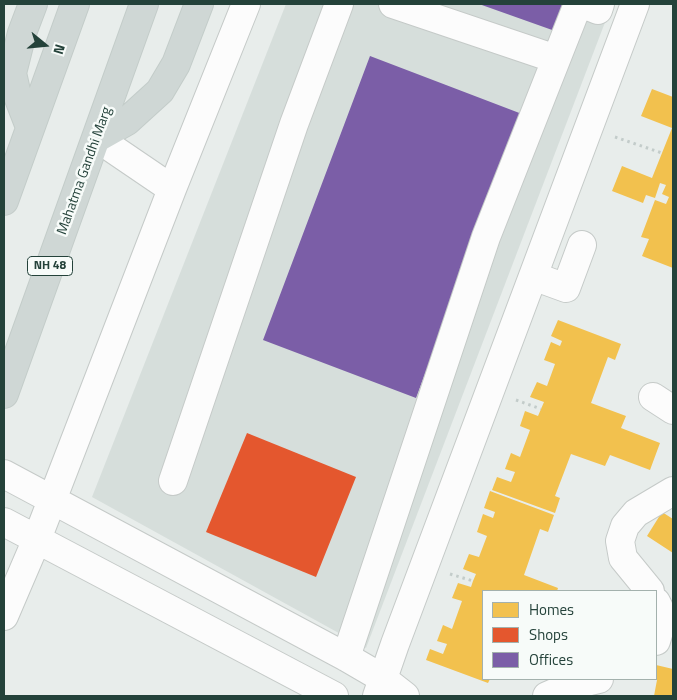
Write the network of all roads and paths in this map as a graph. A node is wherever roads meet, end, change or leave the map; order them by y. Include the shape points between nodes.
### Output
1 (33, 4) edge
2 (75, 4) edge
3 (144, 4) edge
4 (199, 4) edge
5 (246, 4) edge
6 (339, 4) edge
7 (393, 4) edge
8 (578, 4) edge
9 (583, 4) edge
10 (600, 4) edge
11 (635, 4) edge
12 (556, 59) junction
13 (590, 125) junction
14 (30, 127) junction
15 (97, 138) junction
16 (662, 153) dead end
17 (172, 189) junction
18 (4, 201) edge
19 (582, 245) dead end
20 (533, 276) junction
21 (4, 394) edge
22 (4, 474) edge
23 (173, 481) dead end
24 (673, 491) edge
25 (53, 498) junction
26 (4, 522) edge
27 (38, 539) junction
28 (649, 590) edge
29 (657, 605) edge
30 (4, 616) edge
31 (657, 638) edge
32 (346, 658) junction
33 (595, 680) edge
34 (380, 687) edge
35 (334, 696) edge
36 (405, 696) edge
37 (547, 696) edge

1 - 14 main road via 12,73
2 - 14 main road
3 - 15 main road, Mahatma Gandhi Marg / NH 48
4 - 15 main road via 176,64 160,91 127,121
5 - 17 street
6 - 23 street via 294,124
7 - 12 street
8 - 12 street
9 - 10 street via 598,10
11 - 13 street
12 - 32 street via 486,237
13 - 16 path
13 - 20 street
14 - 18 main road
15 - 17 street
15 - 21 main road, Mahatma Gandhi Marg / NH 48
17 - 25 street
19 - 20 street via 566,288
20 - 34 street
22 - 25 street
24 - 28 street via 636,513 625,526 620,541 623,558
25 - 27 street
25 - 32 street
26 - 27 street
27 - 30 street
27 - 35 street
29 - 31 street via 660,628
32 - 34 street
33 - 37 street
34 - 36 street

